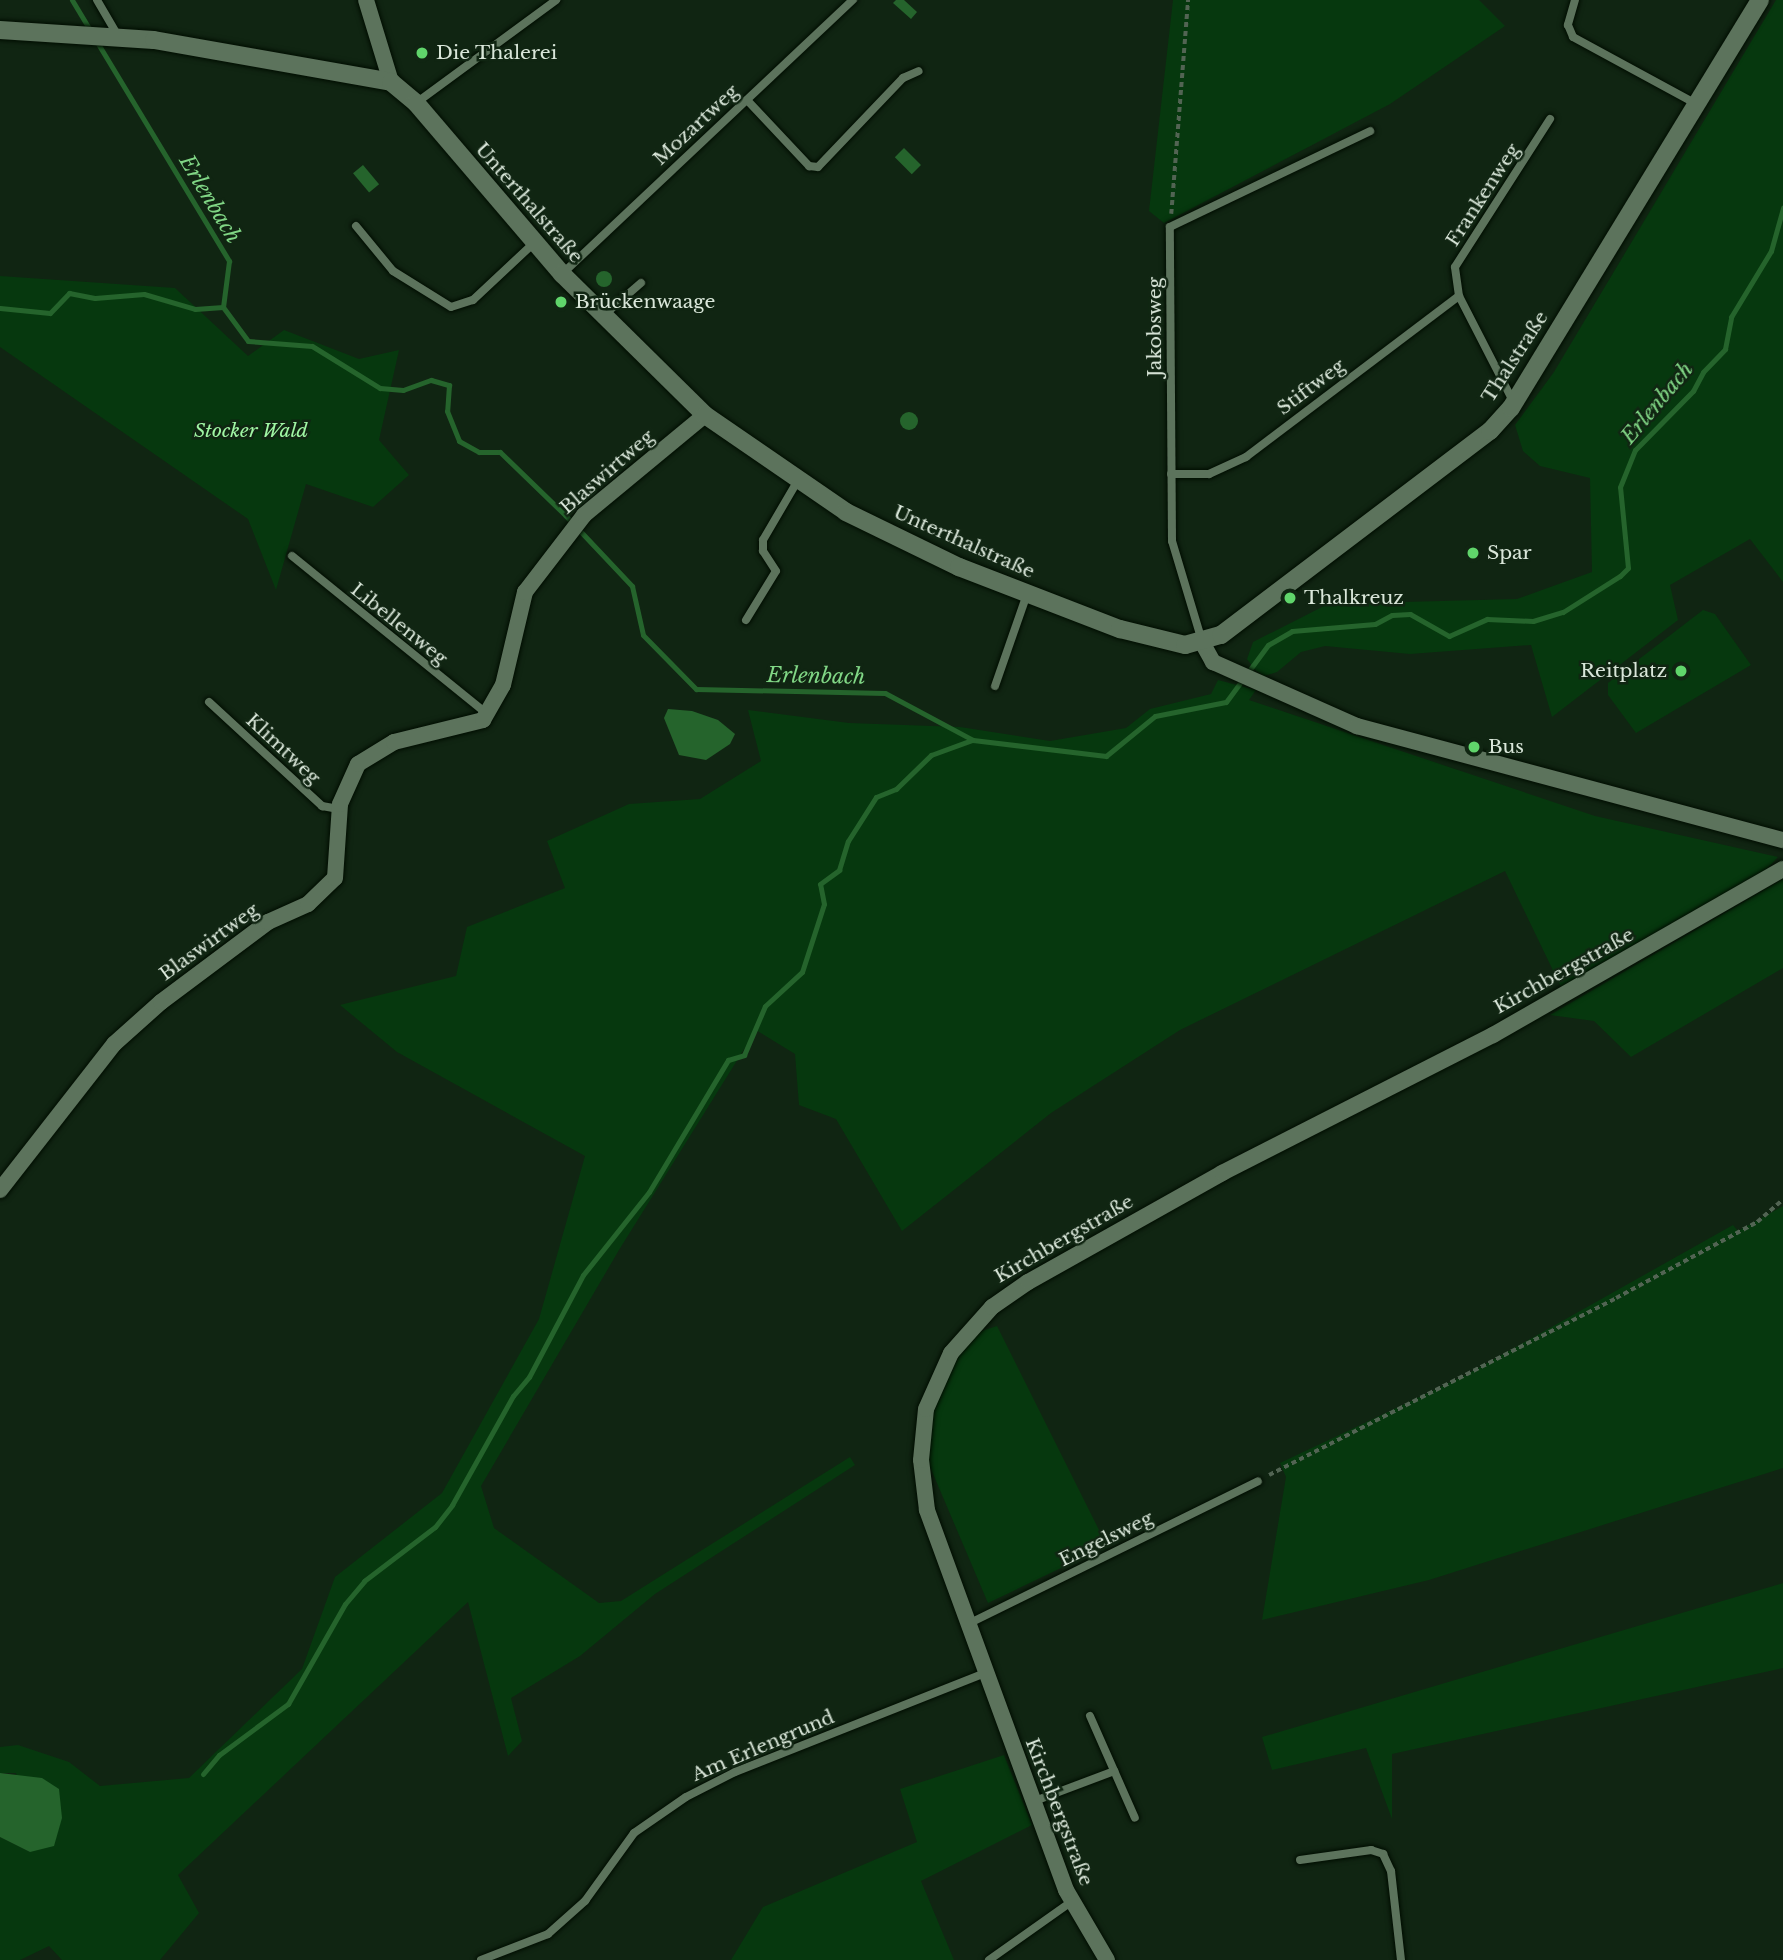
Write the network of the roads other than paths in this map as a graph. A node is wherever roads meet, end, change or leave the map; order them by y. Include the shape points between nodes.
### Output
1 (97, 0) edge
2 (366, 0) edge
3 (556, 0) edge
4 (853, 0) edge
5 (1575, 0) edge
6 (1760, 0) edge
7 (0, 30) edge
8 (112, 35) junction
9 (919, 71) dead end
10 (391, 82) junction
11 (747, 100) junction
12 (416, 103) junction
13 (1698, 105) junction
14 (1550, 119) dead end
15 (1370, 131) dead end
16 (356, 226) dead end
17 (534, 243) junction
18 (562, 274) junction
19 (640, 284) dead end
20 (1459, 296) junction
21 (604, 315) junction
22 (1514, 403) junction
23 (705, 415) junction
24 (1171, 474) junction
25 (798, 480) junction
26 (292, 556) dead end
27 (1027, 594) junction
28 (746, 620) dead end
29 (1203, 644) junction
30 (995, 686) dead end
31 (209, 702) dead end
32 (487, 714) junction
33 (339, 809) junction
34 (1783, 840) edge
35 (1783, 869) edge
36 (0, 1190) edge
37 (1258, 1481) road end
38 (968, 1624) junction
39 (985, 1673) junction
40 (1090, 1716) dead end
41 (1114, 1771) junction
42 (1031, 1802) junction
43 (1135, 1818) dead end
44 (1300, 1860) dead end
45 (1071, 1902) junction
46 (481, 1960) edge
47 (989, 1960) edge
48 (1107, 1960) edge
49 (1401, 1960) edge

1 - 8 lane
2 - 10 street
3 - 12 lane
4 - 11 lane, Mozartweg
5 - 13 lane via 1568,25 1573,37
6 - 13 street, Thalstraße
7 - 8 street
8 - 10 street
9 - 11 lane via 903,78 818,167 809,166
10 - 12 street, Unterthalstraße
11 - 18 lane, Mozartweg
12 - 17 street, Unterthalstraße
13 - 22 street, Thalstraße
14 - 20 lane, Frankenweg via 1455,267
15 - 24 lane, Jakobsweg via 1170,227
16 - 17 lane via 393,271 451,307 472,300
17 - 18 street, Unterthalstraße
18 - 21 street, Unterthalstraße
19 - 21 lane
20 - 22 lane, Frankenweg
20 - 24 lane, Stiftweg via 1246,457 1209,474
21 - 23 street, Unterthalstraße
22 - 29 street, Thalstraße via 1490,431 1221,635
23 - 25 street, Unterthalstraße
23 - 32 street, Blaswirtweg via 566,535 525,592 503,685
24 - 29 lane, Jakobsweg via 1175,561 1201,625
25 - 27 street, Unterthalstraße via 888,533
25 - 28 lane via 762,540 763,551 776,571
26 - 32 lane, Libellenweg
27 - 29 street, Unterthalstraße via 1120,629 1167,642
27 - 30 lane
29 - 34 street via 1206,656 1231,671 1370,731
31 - 33 lane, Klimtweg via 322,806
32 - 33 street, Blaswirtweg via 483,720 394,742 358,764
33 - 36 street, Blaswirtweg via 335,878 308,904 268,922 182,986 114,1044
35 - 38 street, Kirchbergstraße via 1493,1035 1222,1173 992,1307 939,1373 926,1409 921,1460 927,1510
37 - 38 lane, Engelsweg
38 - 39 street, Kirchbergstraße
39 - 42 street, Kirchbergstraße
39 - 46 lane, Am Erlengrund via 735,1772 686,1797 634,1833 584,1901 548,1934
40 - 41 lane
41 - 42 lane
41 - 43 lane
42 - 45 street, Kirchbergstraße
44 - 49 lane via 1371,1850 1383,1854 1391,1871
45 - 47 lane
45 - 48 street, Kirchbergstraße

